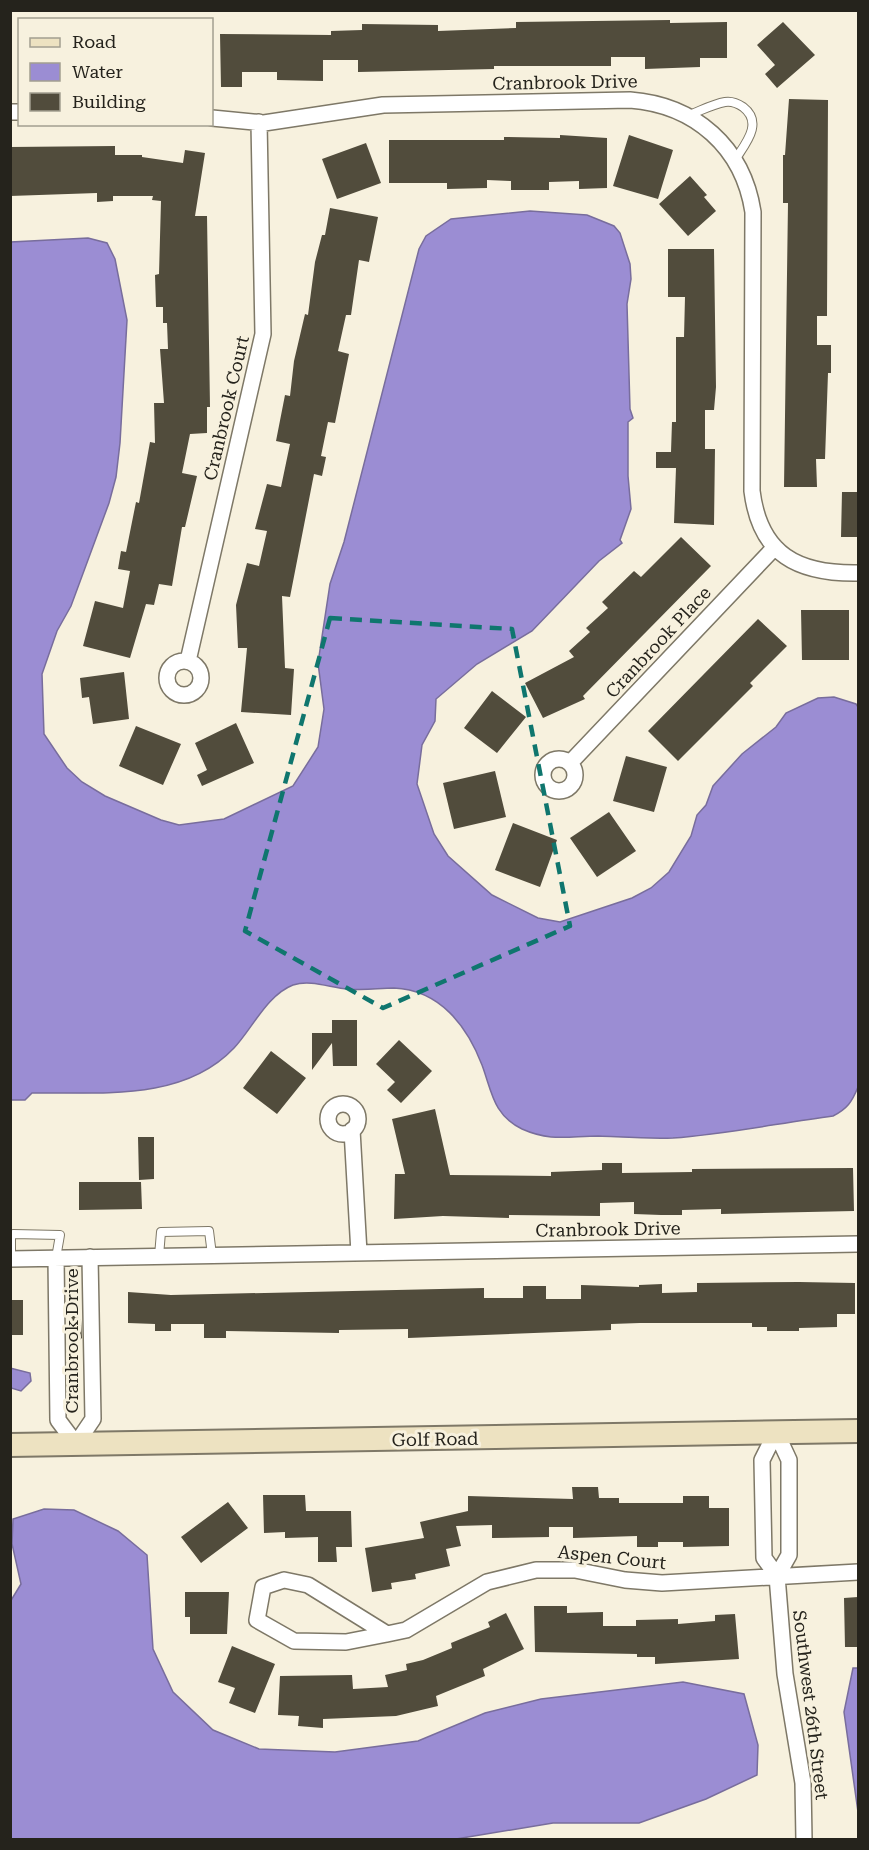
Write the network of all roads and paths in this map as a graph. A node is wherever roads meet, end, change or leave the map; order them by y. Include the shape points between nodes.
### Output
1 (689, 115) junction
2 (213, 118) edge
3 (259, 123) junction
4 (735, 160) junction
5 (775, 547) junction
6 (858, 573) edge
7 (188, 662) dead end
8 (570, 763) dead end
9 (352, 1130) dead end
10 (858, 1244) edge
11 (359, 1252) junction
12 (212, 1255) junction
13 (159, 1256) junction
14 (90, 1257) junction
15 (56, 1258) junction
16 (11, 1259) edge
17 (858, 1431) edge
18 (776, 1432) junction
19 (76, 1444) junction
20 (10, 1445) edge
21 (858, 1572) edge
22 (777, 1576) junction
23 (387, 1634) junction
24 (804, 1839) edge

1 - 3 street, Cranbrook Drive via 664,105 618,100 383,105
1 - 4 street, Cranbrook Drive via 720,140
1 - 4 lane via 723,102 745,109 752,131
2 - 3 street, Cranbrook Drive
3 - 7 street, Cranbrook Court via 263,334
4 - 5 street, Cranbrook Drive via 753,212 752,491 759,522
5 - 6 street, Cranbrook Drive via 814,571
5 - 8 street, Cranbrook Place
9 - 11 street
10 - 11 street, Cranbrook Drive
11 - 12 street, Cranbrook Drive
12 - 13 street, Cranbrook Drive
12 - 13 lane via 211,1233 199,1231 160,1232
13 - 14 street, Cranbrook Drive
14 - 15 street, Cranbrook Drive
14 - 19 street, Cranbrook Drive via 93,1419
15 - 16 street, Cranbrook Drive
15 - 16 lane via 60,1235 14,1234 10,1237
15 - 19 street, Cranbrook Drive via 57,1420
17 - 18 street, Golf Road
18 - 19 street, Golf Road
18 - 22 street, Southwest 26th Street via 789,1460 789,1555
18 - 22 street, Southwest 26th Street via 762,1460 764,1558
19 - 20 street, Golf Road
21 - 22 street, Aspen Court
22 - 23 street, Aspen Court via 663,1583 575,1570 536,1570 487,1582 406,1630
22 - 24 street, Southwest 26th Street via 785,1674 803,1783
23 - 23 street, Aspen Court via 346,1642 294,1641 257,1620 263,1587 284,1580 308,1585

